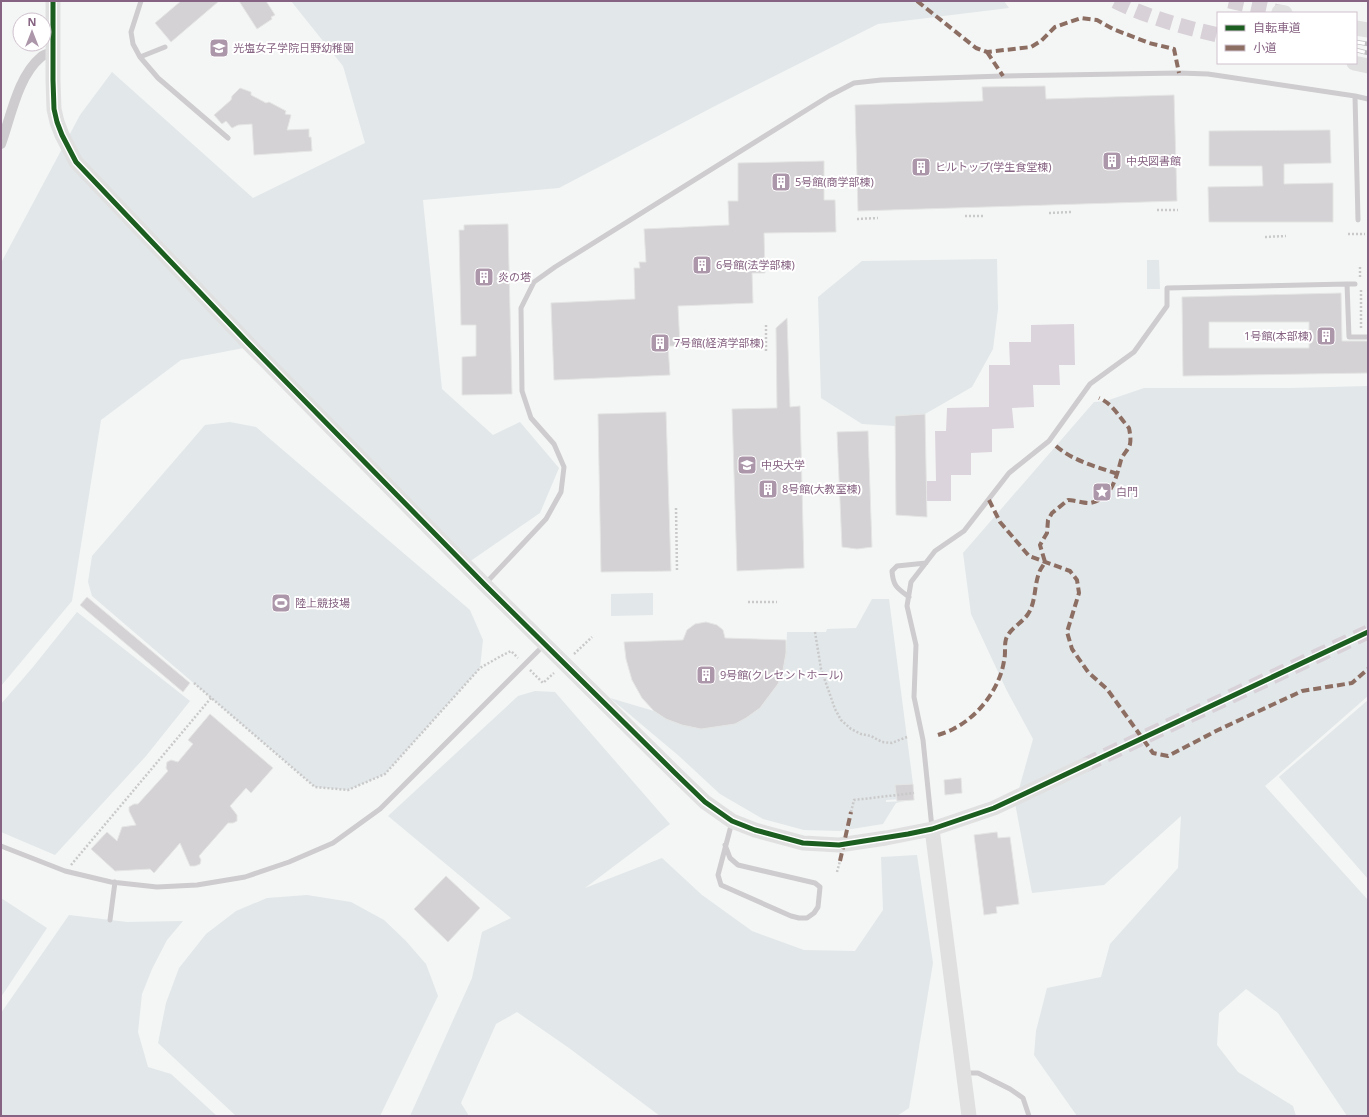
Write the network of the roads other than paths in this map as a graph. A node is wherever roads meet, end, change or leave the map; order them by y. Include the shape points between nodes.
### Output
1 (53, 1) edge
2 (141, 1) edge
3 (1357, 28) edge
4 (1368, 30) edge
5 (165, 47) dead end
6 (53, 52) junction
7 (140, 57) junction
8 (1357, 64) edge
9 (1368, 66) edge
10 (1355, 96) junction
11 (1368, 99) edge
12 (228, 138) dead end
13 (1, 144) edge
14 (1358, 220) dead end
15 (1347, 284) junction
16 (1355, 284) dead end
17 (1368, 337) edge
18 (926, 563) junction
19 (484, 585) junction
20 (909, 597) junction
21 (545, 645) junction
22 (1085, 765) tunnel mouth
23 (732, 821) junction
24 (932, 829) junction
25 (726, 845) junction
26 (1, 846) edge
27 (115, 882) junction
28 (110, 920) dead end
29 (964, 1073) junction
30 (969, 1116) edge
31 (1029, 1116) edge

1 - 6 street
2 - 7 lane via 131,32 133,44
3 - 4 street
5 - 7 lane
6 - 13 street via 43,56 33,65 22,83
6 - 19 street via 56,122 76,162
7 - 12 lane via 158,78
8 - 9 street
10 - 11 lane
10 - 14 lane
10 - 19 lane via 1208,74 1179,73 881,80 854,83 829,96 555,266 534,282 521,308 522,391 531,418 554,444 564,467 561,492 546,519
15 - 16 lane
15 - 17 lane via 1349,337
15 - 18 lane via 1167,288 1167,306 1134,352 1090,384 1050,441 1009,473 964,531 935,551
18 - 20 lane via 911,582
18 - 20 lane via 897,566 892,571 892,581
19 - 21 street
20 - 24 lane via 908,606 916,645 914,698 923,740
21 - 23 street via 675,774 705,802
21 - 27 lane via 380,809 333,843 289,862 245,876 197,885 157,887
22 - 24 street via 994,808
23 - 24 street via 778,837 821,845 839,845
23 - 25 lane
24 - 29 street
25 - 25 lane via 730,858 738,865 815,883 820,888 818,907 814,913 807,918 792,916 721,885 718,875
26 - 27 lane via 65,871
27 - 28 lane
29 - 30 street
29 - 31 lane via 978,1073 1010,1089 1023,1098

